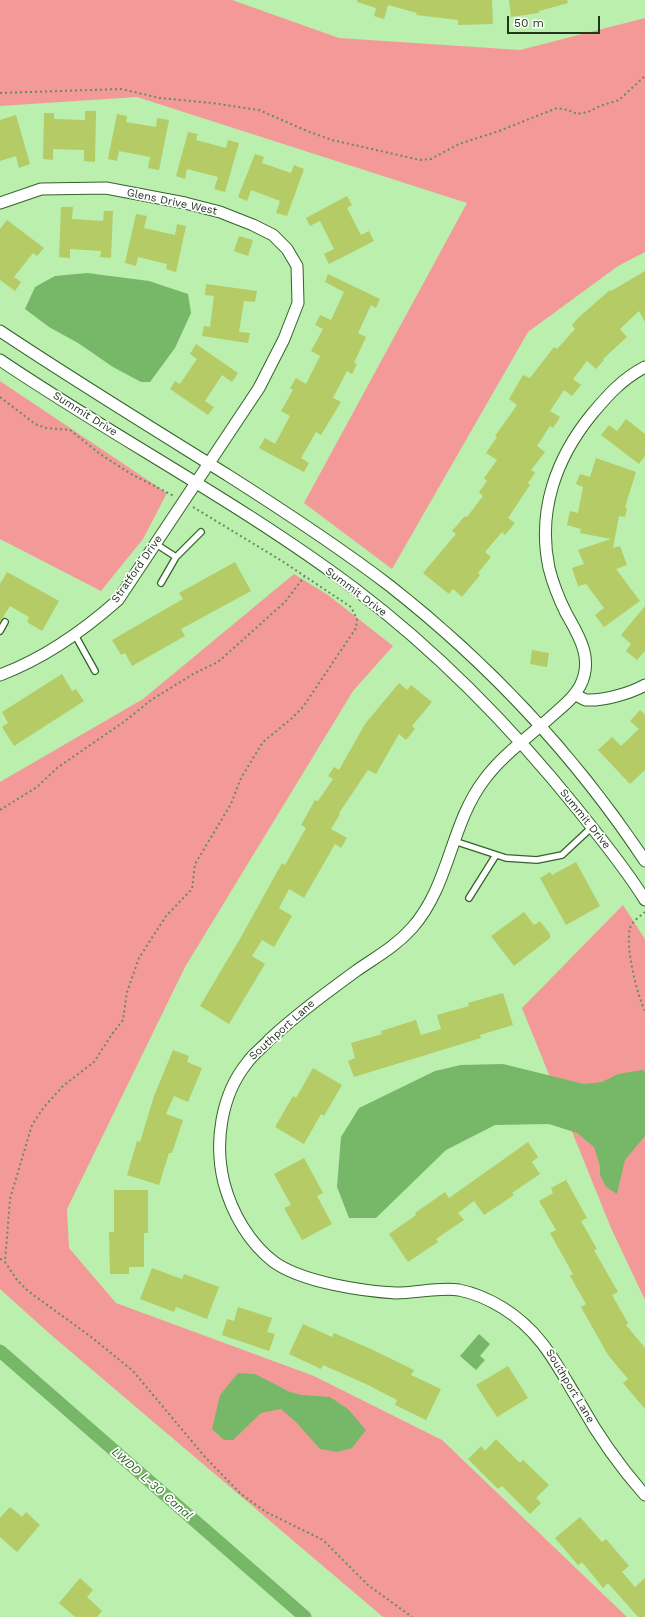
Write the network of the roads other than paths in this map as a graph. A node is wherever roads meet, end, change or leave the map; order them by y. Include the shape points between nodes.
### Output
1 (0, 203) edge
2 (0, 330) edge
3 (0, 360) edge
4 (645, 368) edge
5 (209, 463) junction
6 (196, 483) junction
7 (201, 532) dead end
8 (156, 544) junction
9 (176, 557) junction
10 (161, 583) dead end
11 (5, 622) dead end
12 (0, 631) edge
13 (75, 635) junction
14 (95, 671) dead end
15 (0, 675) edge
16 (645, 685) edge
17 (575, 694) junction
18 (540, 727) junction
19 (522, 743) junction
20 (592, 827) junction
21 (454, 840) junction
22 (496, 855) junction
23 (645, 862) edge
24 (469, 898) dead end
25 (645, 900) edge
26 (645, 1495) edge

1 - 5 street, Glens Drive West via 41,188 106,188 220,212 273,235 287,249 297,266 298,303 284,339 259,388
2 - 5 street, Summit Drive
3 - 6 street, Summit Drive
4 - 17 street, Southport Lane via 612,390 578,431 557,470 548,502 546,531 549,568 564,609 582,642 586,659 584,678
5 - 6 street, Glens Drive West
5 - 18 street, Summit Drive via 301,523 390,587 467,653
6 - 8 street, Stratford Drive
6 - 19 street, Summit Drive via 355,589 404,629
7 - 9 lane
8 - 9 lane
8 - 13 street, Stratford Drive via 118,600
9 - 10 lane
11 - 12 lane
13 - 14 lane
13 - 15 street, Stratford Drive via 34,660
16 - 17 street via 633,692 611,697 586,700
17 - 18 street, Southport Lane
18 - 19 street, Southport Lane
18 - 23 street, Summit Drive via 628,835
19 - 20 street, Summit Drive
19 - 21 street, Southport Lane via 485,779 470,801
20 - 22 lane via 562,855 537,860
20 - 25 street, Summit Drive
21 - 22 lane
21 - 26 street, Southport Lane via 437,891 413,926 389,950 360,968 283,1027 245,1065 226,1102 220,1132 219,1153 227,1193 234,1212 256,1244 278,1264 291,1270 362,1290 410,1293 459,1290 499,1306 517,1317 547,1347 602,1440
22 - 24 lane

